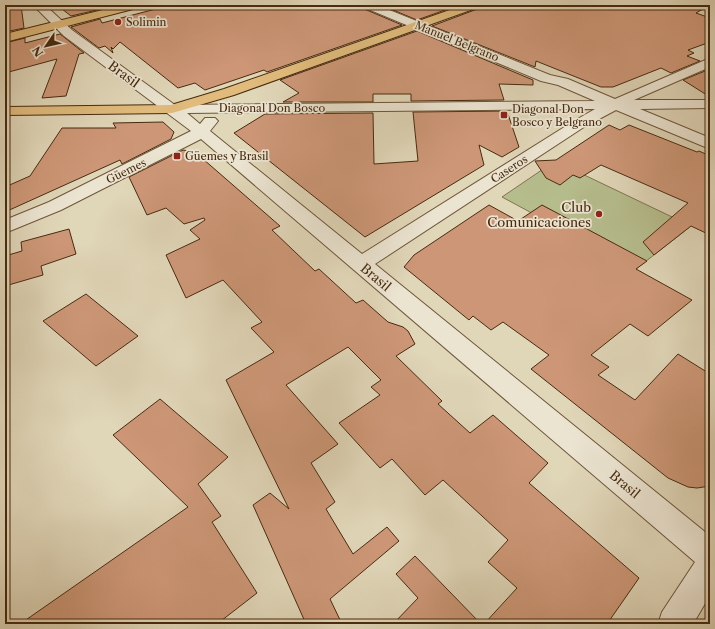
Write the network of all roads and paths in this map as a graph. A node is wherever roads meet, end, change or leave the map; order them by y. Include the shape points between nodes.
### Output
1 (38, 5) edge
2 (137, 5) edge
3 (367, 5) edge
4 (475, 5) edge
5 (60, 24) junction
6 (418, 25) junction
7 (5, 38) edge
8 (710, 62) edge
9 (546, 78) junction
10 (662, 82) junction
11 (229, 92) junction
12 (616, 104) junction
13 (706, 104) edge
14 (579, 105) junction
15 (539, 106) junction
16 (219, 108) junction
17 (172, 109) junction
18 (5, 111) edge
19 (586, 120) junction
20 (571, 129) junction
21 (202, 132) junction
22 (710, 144) edge
23 (5, 227) edge
24 (361, 264) junction
25 (710, 555) edge
26 (710, 566) edge
27 (674, 624) edge

1 - 5 street, Brasil
2 - 5 main road
3 - 6 street, Manuel Belgrano
4 - 6 main road
5 - 7 main road
5 - 17 street, Brasil via 68,33
6 - 9 street, Manuel Belgrano
6 - 11 main road
8 - 10 street, Caseros
9 - 12 street, Manuel Belgrano via 563,82
9 - 14 street, Manuel Belgrano via 565,90
10 - 12 street, Caseros
10 - 13 street via 675,95
11 - 16 street, Güemes
11 - 17 main road
12 - 13 street, Diagonal Don Bosco
12 - 14 street, Diagonal Don Bosco
12 - 19 street, Caseros
12 - 22 street, Manuel Belgrano
14 - 15 street, Diagonal Don Bosco
14 - 19 street, Manuel Belgrano
15 - 16 street, Diagonal Don Bosco
15 - 20 street, Diagonal Don Bosco via 561,117
16 - 17 street, Diagonal Don Bosco
16 - 21 street, Güemes
17 - 18 main road, Diagonal Don Bosco
17 - 21 street, Brasil
19 - 20 street, Caseros
20 - 24 street, Caseros
21 - 23 street, Güemes via 55,206
21 - 24 street, Brasil
24 - 25 street, Brasil
26 - 27 street

